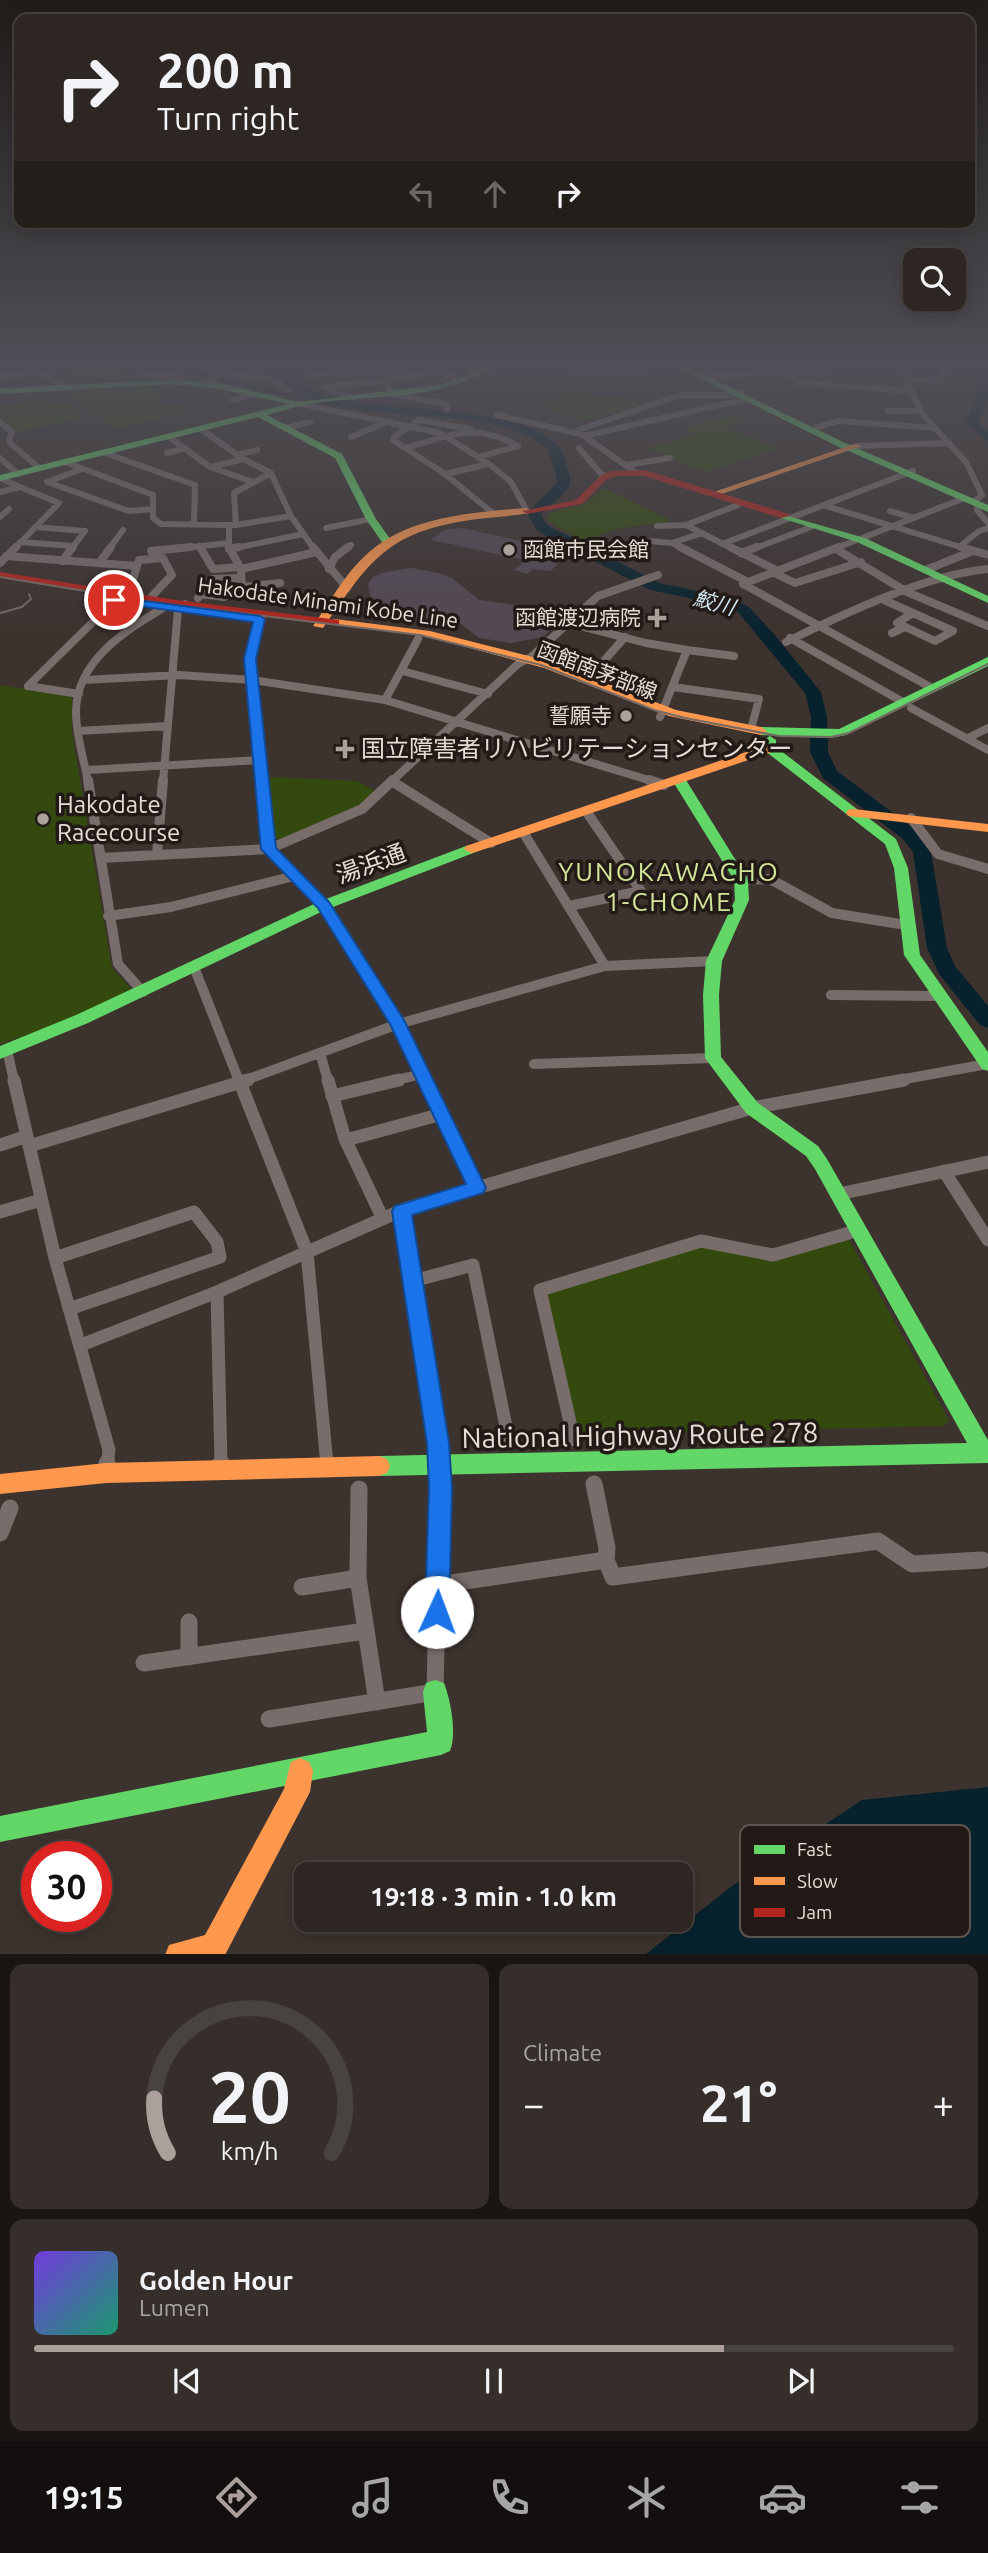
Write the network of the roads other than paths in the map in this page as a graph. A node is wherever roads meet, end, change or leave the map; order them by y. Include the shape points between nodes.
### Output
1 (25, 456) edge
2 (91, 456) edge
3 (114, 456) edge
4 (238, 456) edge
5 (339, 456) edge
6 (417, 456) edge
7 (586, 456) edge
8 (614, 456) edge
9 (826, 456) edge
10 (874, 456) edge
11 (961, 456) edge
12 (479, 457) edge
13 (0, 458) edge
14 (197, 458) joint
15 (670, 458) dead end
16 (244, 459) junction
17 (185, 461) dead end
18 (65, 462) junction
19 (489, 464) junction
20 (37, 466) dead end
21 (210, 467) junction
22 (631, 468) junction
23 (82, 469) junction
24 (910, 472) junction
25 (271, 473) junction
26 (444, 474) junction
27 (607, 475) junction
28 (0, 478) edge
29 (19, 480) junction
30 (253, 482) junction
31 (0, 492) edge
32 (713, 494) junction
33 (980, 501) edge
34 (738, 505) dead end
35 (823, 505) junction
36 (9, 509) dead end
37 (153, 509) junction
38 (526, 511) junction
39 (890, 511) dead end
40 (494, 514) junction
41 (291, 516) junction
42 (0, 517) edge
43 (789, 518) junction
44 (914, 518) junction
45 (371, 519) junction
46 (162, 524) junction
47 (194, 524) junction
48 (233, 525) junction
49 (686, 525) junction
50 (988, 525) edge
51 (657, 526) dead end
52 (36, 527) junction
53 (811, 527) dead end
54 (895, 527) junction
55 (326, 528) dead end
56 (123, 530) dead end
57 (702, 533) junction
58 (160, 534) dead end
59 (303, 534) junction
60 (860, 540) junction
61 (648, 541) dead end
62 (20, 542) junction
63 (388, 543) junction
64 (672, 543) junction
65 (722, 544) junction
66 (351, 545) dead end
67 (73, 546) junction
68 (199, 546) junction
69 (229, 546) junction
70 (959, 547) junction
71 (836, 549) junction
72 (151, 551) dead end
73 (973, 551) junction
74 (317, 552) junction
75 (741, 553) junction
76 (988, 555) edge
77 (3, 560) edge
78 (62, 561) junction
79 (861, 562) junction
80 (99, 563) junction
81 (137, 566) junction
82 (240, 568) junction
83 (329, 569) junction
84 (928, 569) dead end
85 (988, 569) edge
86 (776, 572) junction
87 (0, 575) edge
88 (658, 575) dead end
89 (944, 579) junction
90 (0, 582) edge
91 (241, 582) junction
92 (748, 582) junction
93 (280, 583) dead end
94 (347, 588) junction
95 (120, 591) dead end
96 (907, 592) junction
97 (201, 594) junction
98 (884, 600) junction
99 (988, 600) edge
100 (112, 603) dead end
101 (174, 604) junction
102 (949, 610) junction
103 (913, 613) junction
104 (262, 616) junction
105 (929, 620) junction
106 (568, 623) junction
107 (321, 624) junction
108 (819, 625) junction
109 (988, 626) edge
110 (905, 627) junction
111 (892, 634) dead end
112 (625, 638) junction
113 (418, 639) junction
114 (935, 641) junction
115 (922, 648) dead end
116 (687, 650) junction
117 (734, 656) dead end
118 (988, 661) edge
119 (523, 662) junction
120 (988, 671) edge
121 (406, 672) dead end
122 (173, 675) junction
123 (84, 680) junction
124 (252, 680) junction
125 (587, 680) junction
126 (673, 687) junction
127 (932, 688) junction
128 (79, 694) junction
129 (488, 694) junction
130 (385, 700) junction
131 (907, 705) junction
132 (662, 714) junction
133 (458, 722) junction
134 (168, 726) junction
135 (988, 728) edge
136 (751, 729) junction
137 (78, 731) junction
138 (968, 738) junction
139 (770, 740) junction
140 (988, 750) edge
141 (260, 760) junction
142 (164, 765) junction
143 (87, 770) junction
144 (393, 782) junction
145 (672, 782) junction
146 (586, 811) junction
147 (860, 813) junction
148 (904, 817) junction
149 (988, 828) edge
150 (523, 832) junction
151 (492, 843) junction
152 (269, 849) junction
153 (157, 854) junction
154 (101, 858) junction
155 (988, 869) edge
156 (294, 876) junction
157 (741, 880) junction
158 (324, 905) junction
159 (569, 906) junction
160 (108, 916) junction
161 (906, 925) junction
162 (714, 961) junction
163 (605, 966) junction
164 (194, 967) junction
165 (143, 992) junction
166 (831, 995) dead end
167 (939, 996) junction
168 (398, 1024) junction
169 (4, 1052) edge
170 (320, 1053) junction
171 (985, 1057) edge
172 (713, 1058) junction
173 (534, 1064) dead end
174 (422, 1074) junction
175 (241, 1082) junction
176 (332, 1096) junction
177 (752, 1108) junction
178 (442, 1114) junction
179 (346, 1140) junction
180 (28, 1141) junction
181 (0, 1145) edge
182 (988, 1162) edge
183 (944, 1171) junction
184 (477, 1188) junction
185 (839, 1194) junction
186 (41, 1200) junction
187 (401, 1211) junction
188 (0, 1212) edge
189 (383, 1219) junction
190 (849, 1233) dead end
191 (988, 1240) edge
192 (307, 1252) junction
193 (55, 1258) junction
194 (413, 1281) junction
195 (217, 1292) junction
196 (69, 1309) junction
197 (81, 1345) junction
198 (574, 1440) dead end
199 (509, 1441) dead end
200 (986, 1453) edge
201 (440, 1465) junction
202 (327, 1467) junction
203 (221, 1469) junction
204 (106, 1473) junction
205 (0, 1484) edge
206 (594, 1484) dead end
207 (359, 1489) dead end
208 (10, 1508) dead end
209 (0, 1533) edge
210 (606, 1560) junction
211 (982, 1560) dead end
212 (358, 1578) junction
213 (438, 1585) junction
214 (302, 1587) dead end
215 (189, 1622) dead end
216 (365, 1631) junction
217 (189, 1657) junction
218 (144, 1663) dead end
219 (435, 1692) junction
220 (377, 1702) junction
221 (269, 1719) dead end
222 (300, 1771) junction
223 (0, 1829) edge
224 (183, 1954) edge

1 - 20 street
2 - 18 main road
3 - 47 street via 195,485
4 - 16 street
5 - 45 main road
6 - 26 street
7 - 27 street
8 - 22 street
9 - 32 main road
10 - 24 main road
11 - 33 street
12 - 19 street
13 - 29 street
14 - 17 street
14 - 21 street
15 - 22 street
16 - 21 street
16 - 25 street
18 - 23 street
18 - 29 main road
19 - 26 street
19 - 38 street via 511,482
21 - 30 street
22 - 27 main road
22 - 32 main road
23 - 37 street via 153,495
23 - 37 street via 47,482 129,510
24 - 33 main road
24 - 35 street
25 - 30 street
25 - 41 street
26 - 40 street
27 - 38 main road via 584,500
28 - 29 main road
29 - 31 street
29 - 52 street via 60,503
30 - 48 street via 234,492
32 - 43 main road
33 - 44 street
33 - 50 street via 977,510
34 - 49 street
35 - 43 street
35 - 54 street
36 - 42 street
37 - 46 street via 153,519
38 - 40 main road
39 - 44 street
40 - 63 main road via 450,522
41 - 48 street
41 - 59 street
43 - 60 main road
43 - 65 street
44 - 54 street
45 - 55 street
45 - 63 main road
46 - 47 street
46 - 58 street
47 - 48 street
48 - 69 street
49 - 51 street
49 - 57 street
50 - 70 street
52 - 62 street
52 - 67 street via 85,531
53 - 75 street
54 - 60 street
54 - 70 street
56 - 80 street
57 - 64 street
57 - 65 street
59 - 69 street
59 - 74 street
60 - 71 street
60 - 89 main road
61 - 64 street
62 - 67 street
62 - 77 street
63 - 94 main road via 369,558
64 - 92 street
65 - 75 street
66 - 83 street via 335,557
67 - 78 street
68 - 69 street
68 - 72 street
68 - 82 street via 213,569
69 - 82 street
70 - 73 street
71 - 79 street
71 - 86 street
73 - 76 street
73 - 84 street
74 - 82 street
74 - 83 street
75 - 86 street
77 - 78 street
78 - 80 street
79 - 86 street via 795,583
79 - 96 street
80 - 81 street
81 - 95 street via 133,579
81 - 101 street via 139,560 163,558 172,575
82 - 91 street
83 - 94 street
85 - 89 street
86 - 92 street
87 - 101 main road, Hakodate Minami Kobe Line
88 - 106 street via 598,596
89 - 96 street
89 - 99 main road
90 - 101 main road, Hakodate Minami Kobe Line
91 - 93 street
91 - 97 street via 225,597
91 - 97 street via 210,579
92 - 108 street via 743,584
94 - 107 main road
96 - 98 street
96 - 102 street
97 - 101 street
98 - 103 street
98 - 108 street
100 - 128 street via 29,685
101 - 104 main road, Hakodate Minami Kobe Line
101 - 122 street
101 - 123 street via 107,646
102 - 105 street
102 - 109 street
103 - 105 street
103 - 110 street via 897,623
104 - 107 main road, Hakodate Minami Kobe Line
104 - 124 main road via 250,659
105 - 114 street via 953,631
106 - 112 street
106 - 119 street
107 - 113 main road, 函館南茅部線
107 - 119 main road, Hakodate Minami Kobe Line via 426,634
108 - 127 street
108 - 131 street via 788,640
110 - 111 street
110 - 114 street
112 - 116 street
112 - 125 street
113 - 119 main road, 函館南茅部線
113 - 130 street
114 - 115 street
116 - 117 street
116 - 126 street
118 - 127 main road
119 - 125 main road, Hakodate Minami Kobe Line
119 - 129 street
119 - 132 main road, 函館南茅部線
120 - 131 main road
121 - 129 street
122 - 123 street
122 - 124 street
122 - 134 street
123 - 128 street
124 - 130 street
124 - 141 main road
125 - 132 main road, Hakodate Minami Kobe Line
126 - 132 street
126 - 136 street via 759,699
127 - 131 main road
128 - 137 street
129 - 133 street
130 - 133 street
131 - 138 street
131 - 139 main road, Hakodate Minami Kobe Line via 855,737
132 - 136 main road, Hakodate Minami Kobe Line
132 - 139 main road, 函館南茅部線
133 - 144 street
133 - 145 street
134 - 137 street
134 - 142 street
135 - 138 street
136 - 139 main road, Hakodate Minami Kobe Line
137 - 143 street
138 - 140 street
139 - 145 main road, 湯浜通
139 - 147 main road
141 - 142 street
141 - 152 main road
142 - 143 street
142 - 153 street
143 - 154 street
144 - 151 street
144 - 152 street via 362,809
145 - 146 main road, 湯浜通
145 - 157 main road
146 - 150 main road, 湯浜通
146 - 159 street via 641,891
147 - 148 main road
147 - 161 main road via 897,852
148 - 149 main road
148 - 155 street via 937,854
150 - 151 main road, 湯浜通
150 - 159 street
151 - 158 main road, 湯浜通
152 - 153 street
152 - 156 main road
153 - 154 street
154 - 160 street
156 - 158 main road
156 - 160 street via 172,907
157 - 161 street via 770,879 832,913
157 - 162 main road via 742,900
158 - 164 main road, 湯浜通
158 - 168 main road
159 - 163 street
160 - 165 street via 118,964
161 - 167 main road via 912,955
162 - 163 street
162 - 172 main road
163 - 168 street
164 - 165 main road, 湯浜通
164 - 175 street
165 - 169 main road, 湯浜通
166 - 167 street
167 - 171 main road
168 - 170 street
168 - 174 main road
169 - 180 street
170 - 175 street
170 - 176 street
171 - 177 street
172 - 173 street
172 - 177 main road
174 - 176 street
174 - 178 main road
175 - 180 street
175 - 192 street
176 - 179 street
177 - 184 street
177 - 185 main road via 812,1151
178 - 179 street
178 - 184 main road
179 - 189 street
180 - 181 street
180 - 186 street
182 - 183 street
183 - 185 street
183 - 191 street
184 - 187 street
185 - 200 main road
186 - 188 street
186 - 193 street
187 - 189 street
187 - 194 street
189 - 192 street
190 - 198 street via 774,1255 701,1241 540,1290
192 - 195 street
192 - 202 street
193 - 196 street
193 - 196 street via 194,1212 216,1242 220,1257
194 - 199 street via 473,1265
194 - 201 street
195 - 197 street
195 - 203 street
196 - 197 street
197 - 204 street via 109,1450
200 - 201 main road, National Highway Route 278
201 - 202 main road, National Highway Route 278
201 - 213 street
202 - 203 main road, National Highway Route 278
203 - 204 main road, National Highway Route 278
204 - 205 main road, National Highway Route 278
206 - 210 street
207 - 212 street
208 - 209 street
210 - 211 street via 613,1577 878,1541 912,1564
210 - 213 street
212 - 214 street
212 - 216 street
213 - 219 street
215 - 217 street
216 - 217 street
216 - 220 street
217 - 218 street
219 - 220 street
219 - 222 main road via 441,1742
220 - 221 street
222 - 223 main road
222 - 224 main road via 297,1793 214,1947

